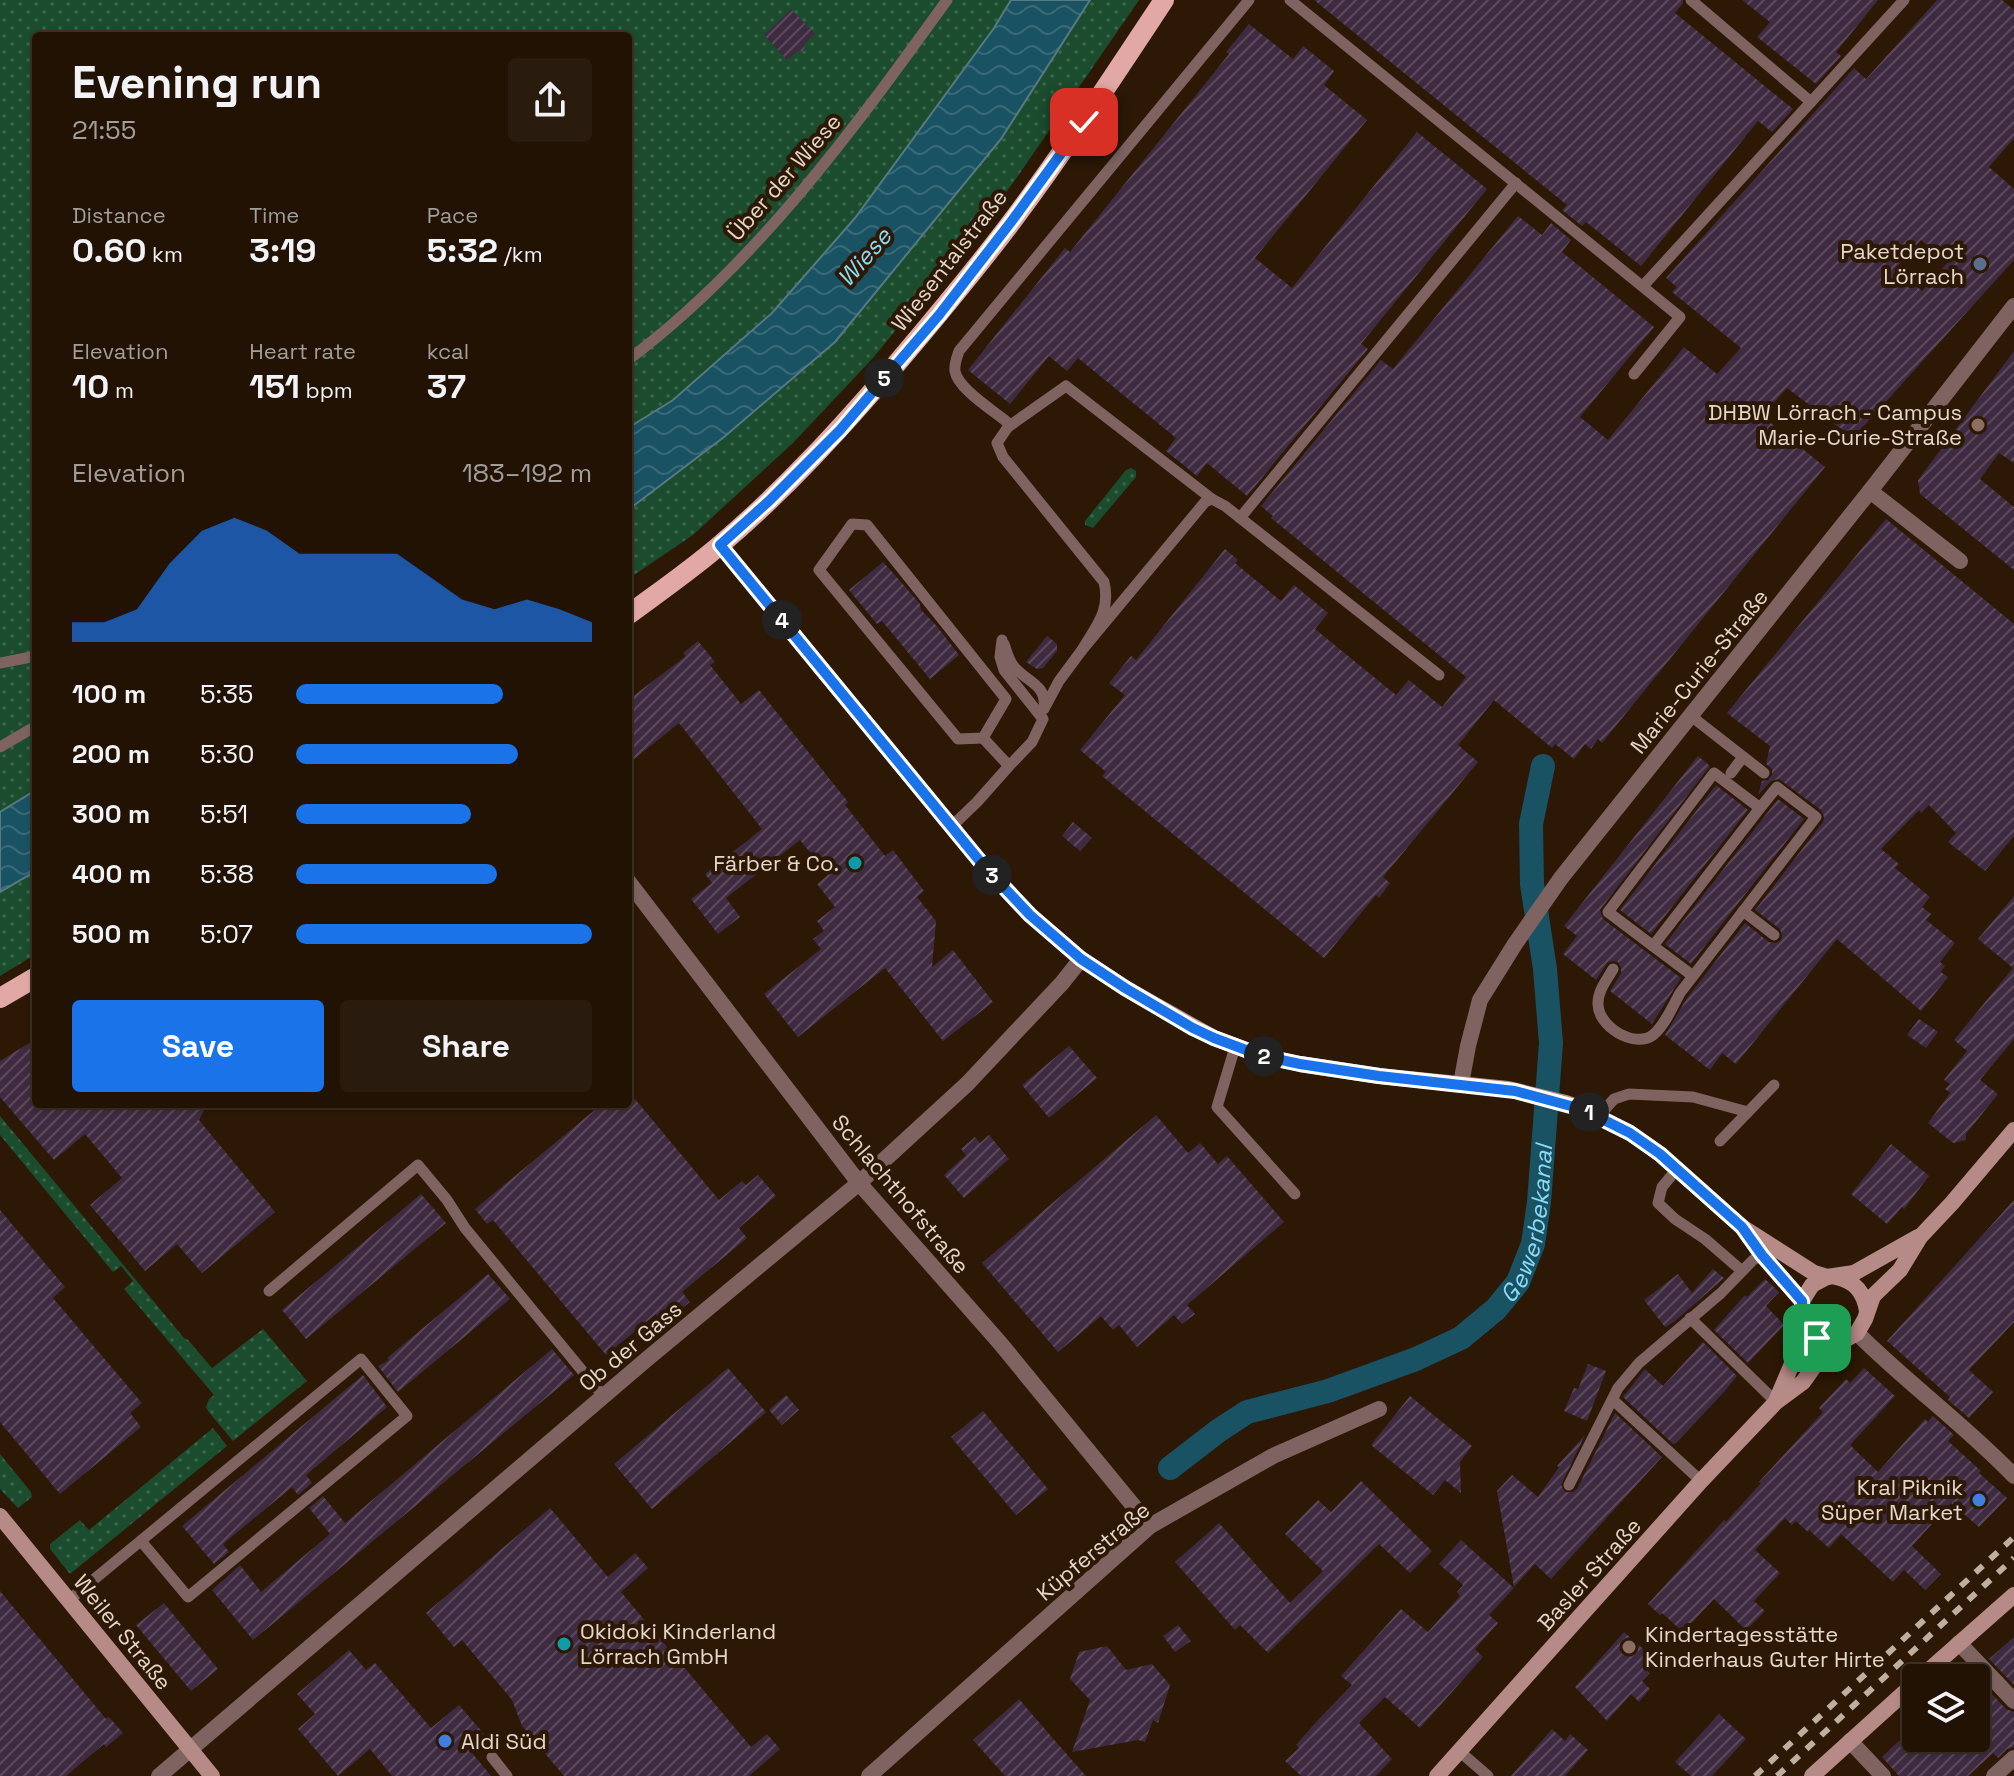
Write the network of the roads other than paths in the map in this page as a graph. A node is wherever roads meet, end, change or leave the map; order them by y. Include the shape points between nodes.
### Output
1 (947, 0) edge
2 (1164, 0) edge
3 (1249, 0) edge
4 (1290, 0) edge
5 (1691, 0) edge
6 (1904, 0) edge
7 (1811, 102) junction
8 (1516, 183) junction
9 (1643, 286) junction
10 (2014, 306) edge
11 (632, 357) edge
12 (1634, 374) dead end
13 (1008, 427) junction
14 (1870, 491) junction
15 (1212, 499) junction
16 (1240, 518) junction
17 (720, 545) junction
18 (1960, 561) dead end
19 (632, 612) edge
20 (1082, 650) junction
21 (32, 657) edge
22 (0, 663) edge
23 (1439, 675) dead end
24 (1043, 714) junction
25 (1691, 716) junction
26 (32, 728) edge
27 (983, 738) junction
28 (0, 747) edge
29 (1743, 757) junction
30 (1009, 766) junction
31 (1731, 773) dead end
32 (1764, 773) dead end
33 (1760, 808) junction
34 (951, 827) junction
35 (632, 886) edge
36 (1743, 911) junction
37 (1774, 935) dead end
38 (1653, 946) junction
39 (1081, 959) junction
40 (1613, 969) dead end
41 (1693, 976) junction
42 (32, 979) edge
43 (0, 998) edge
44 (1235, 1047) junction
45 (1461, 1084) junction
46 (1774, 1085) dead end
47 (1748, 1112) junction
48 (1599, 1116) junction
49 (2014, 1130) edge
50 (1720, 1141) dead end
51 (1677, 1169) junction
52 (859, 1183) junction
53 (1295, 1194) dead end
54 (1742, 1227) junction
55 (1920, 1237) junction
56 (1762, 1255) junction
57 (1742, 1271) junction
58 (1832, 1277) junction
59 (269, 1291) dead end
60 (1802, 1301) junction
61 (1867, 1311) junction
62 (1690, 1318) junction
63 (1803, 1320) junction
64 (1857, 1333) junction
65 (1841, 1341) junction
66 (603, 1396) junction
67 (1613, 1400) junction
68 (1776, 1402) junction
69 (1379, 1409) dead end
70 (2014, 1476) edge
71 (1701, 1481) junction
72 (1569, 1485) dead end
73 (0, 1516) edge
74 (1150, 1526) junction
75 (141, 1541) junction
76 (2014, 1595) edge
77 (69, 1600) junction
78 (1959, 1643) junction
79 (1936, 1664) edge
80 (1902, 1694) edge
81 (2014, 1701) edge
82 (1850, 1741) junction
83 (190, 1749) junction
84 (1459, 1751) junction
85 (492, 1757) dead end
86 (2014, 1758) edge
87 (159, 1776) edge
88 (212, 1776) edge
89 (507, 1776) edge
90 (869, 1776) edge
91 (1437, 1776) edge
92 (1488, 1776) edge
93 (1812, 1776) edge
94 (1883, 1776) edge
95 (1994, 1776) edge

1 - 11 lane, Über der Wiese via 795,198 716,284
2 - 17 main road, Wiesentalstraße via 1066,147 939,315 840,430
3 - 13 lane via 959,351 956,377
4 - 8 lane
5 - 7 lane
6 - 7 lane
7 - 9 lane
8 - 9 lane
8 - 16 lane
9 - 12 lane via 1680,317
10 - 14 street, Marie-Curie-Straße
13 - 15 lane via 1066,386
13 - 20 lane via 997,443 1003,457 1104,582 1103,614
14 - 18 street
14 - 25 street, Marie-Curie-Straße
15 - 16 lane
15 - 20 lane
16 - 23 lane
17 - 19 main road, Wiesentalstraße
17 - 34 street
20 - 24 lane via 1051,693
21 - 22 lane
24 - 24 lane via 1004,670 1002,640 1012,665 1041,690
24 - 30 lane via 1032,742
25 - 29 lane
25 - 45 street, Marie-Curie-Straße via 1515,944 1480,1000
26 - 28 lane
27 - 27 lane via 1006,699 867,525 852,524 819,570 958,739
27 - 30 lane
29 - 31 lane
29 - 32 lane
30 - 34 lane
33 - 36 lane via 1777,787 1816,817
33 - 38 lane
33 - 38 lane via 1714,773 1608,912
34 - 39 street via 1030,915
35 - 52 street, Schlachthofstraße
36 - 37 lane
36 - 41 lane
38 - 41 lane
39 - 44 street via 1193,1028
39 - 52 street, Ob der Gass via 967,1084
40 - 41 lane via 1597,1007 1608,1026 1631,1038 1649,1038 1656,1032
42 - 43 main road
44 - 45 street via 1300,1064
44 - 53 lane via 1217,1107
45 - 48 street via 1515,1091
46 - 47 lane
47 - 48 lane via 1693,1097 1629,1094 1614,1099
47 - 50 lane
48 - 51 street
49 - 55 street
51 - 54 street
51 - 57 lane via 1662,1187 1658,1203
52 - 66 street, Ob der Gass
52 - 74 street, Schlachthofstraße via 1000,1343
54 - 56 street
54 - 58 street via 1814,1273
55 - 58 street via 1854,1273
55 - 61 street
56 - 57 lane
56 - 60 street
57 - 62 lane
58 - 60 street via 1812,1285
58 - 61 street via 1852,1282
59 - 66 lane via 418,1165
60 - 63 street, Basler Straße
61 - 64 street
62 - 67 lane via 1639,1363
62 - 68 lane
63 - 65 street via 1817,1338
63 - 68 street, Basler Straße via 1803,1338
64 - 65 street, Basler Straße
64 - 70 street
65 - 68 street, Basler Straße
66 - 83 street, Ob der Gass
67 - 71 lane
67 - 72 lane
68 - 71 street, Basler Straße
69 - 74 street, Küpferstraße via 1273,1456
71 - 84 street, Basler Straße
73 - 77 street, Weiler Straße
74 - 90 street, Küpferstraße
75 - 75 lane via 361,1359 407,1416 188,1597
75 - 77 lane
76 - 78 street
77 - 83 street, Weiler Straße
78 - 79 street
78 - 81 street
80 - 82 street
82 - 93 street
82 - 94 street
83 - 87 street, Ob der Gass
83 - 88 street, Weiler Straße
84 - 91 street, Basler Straße
84 - 92 lane
85 - 89 lane
86 - 95 street

